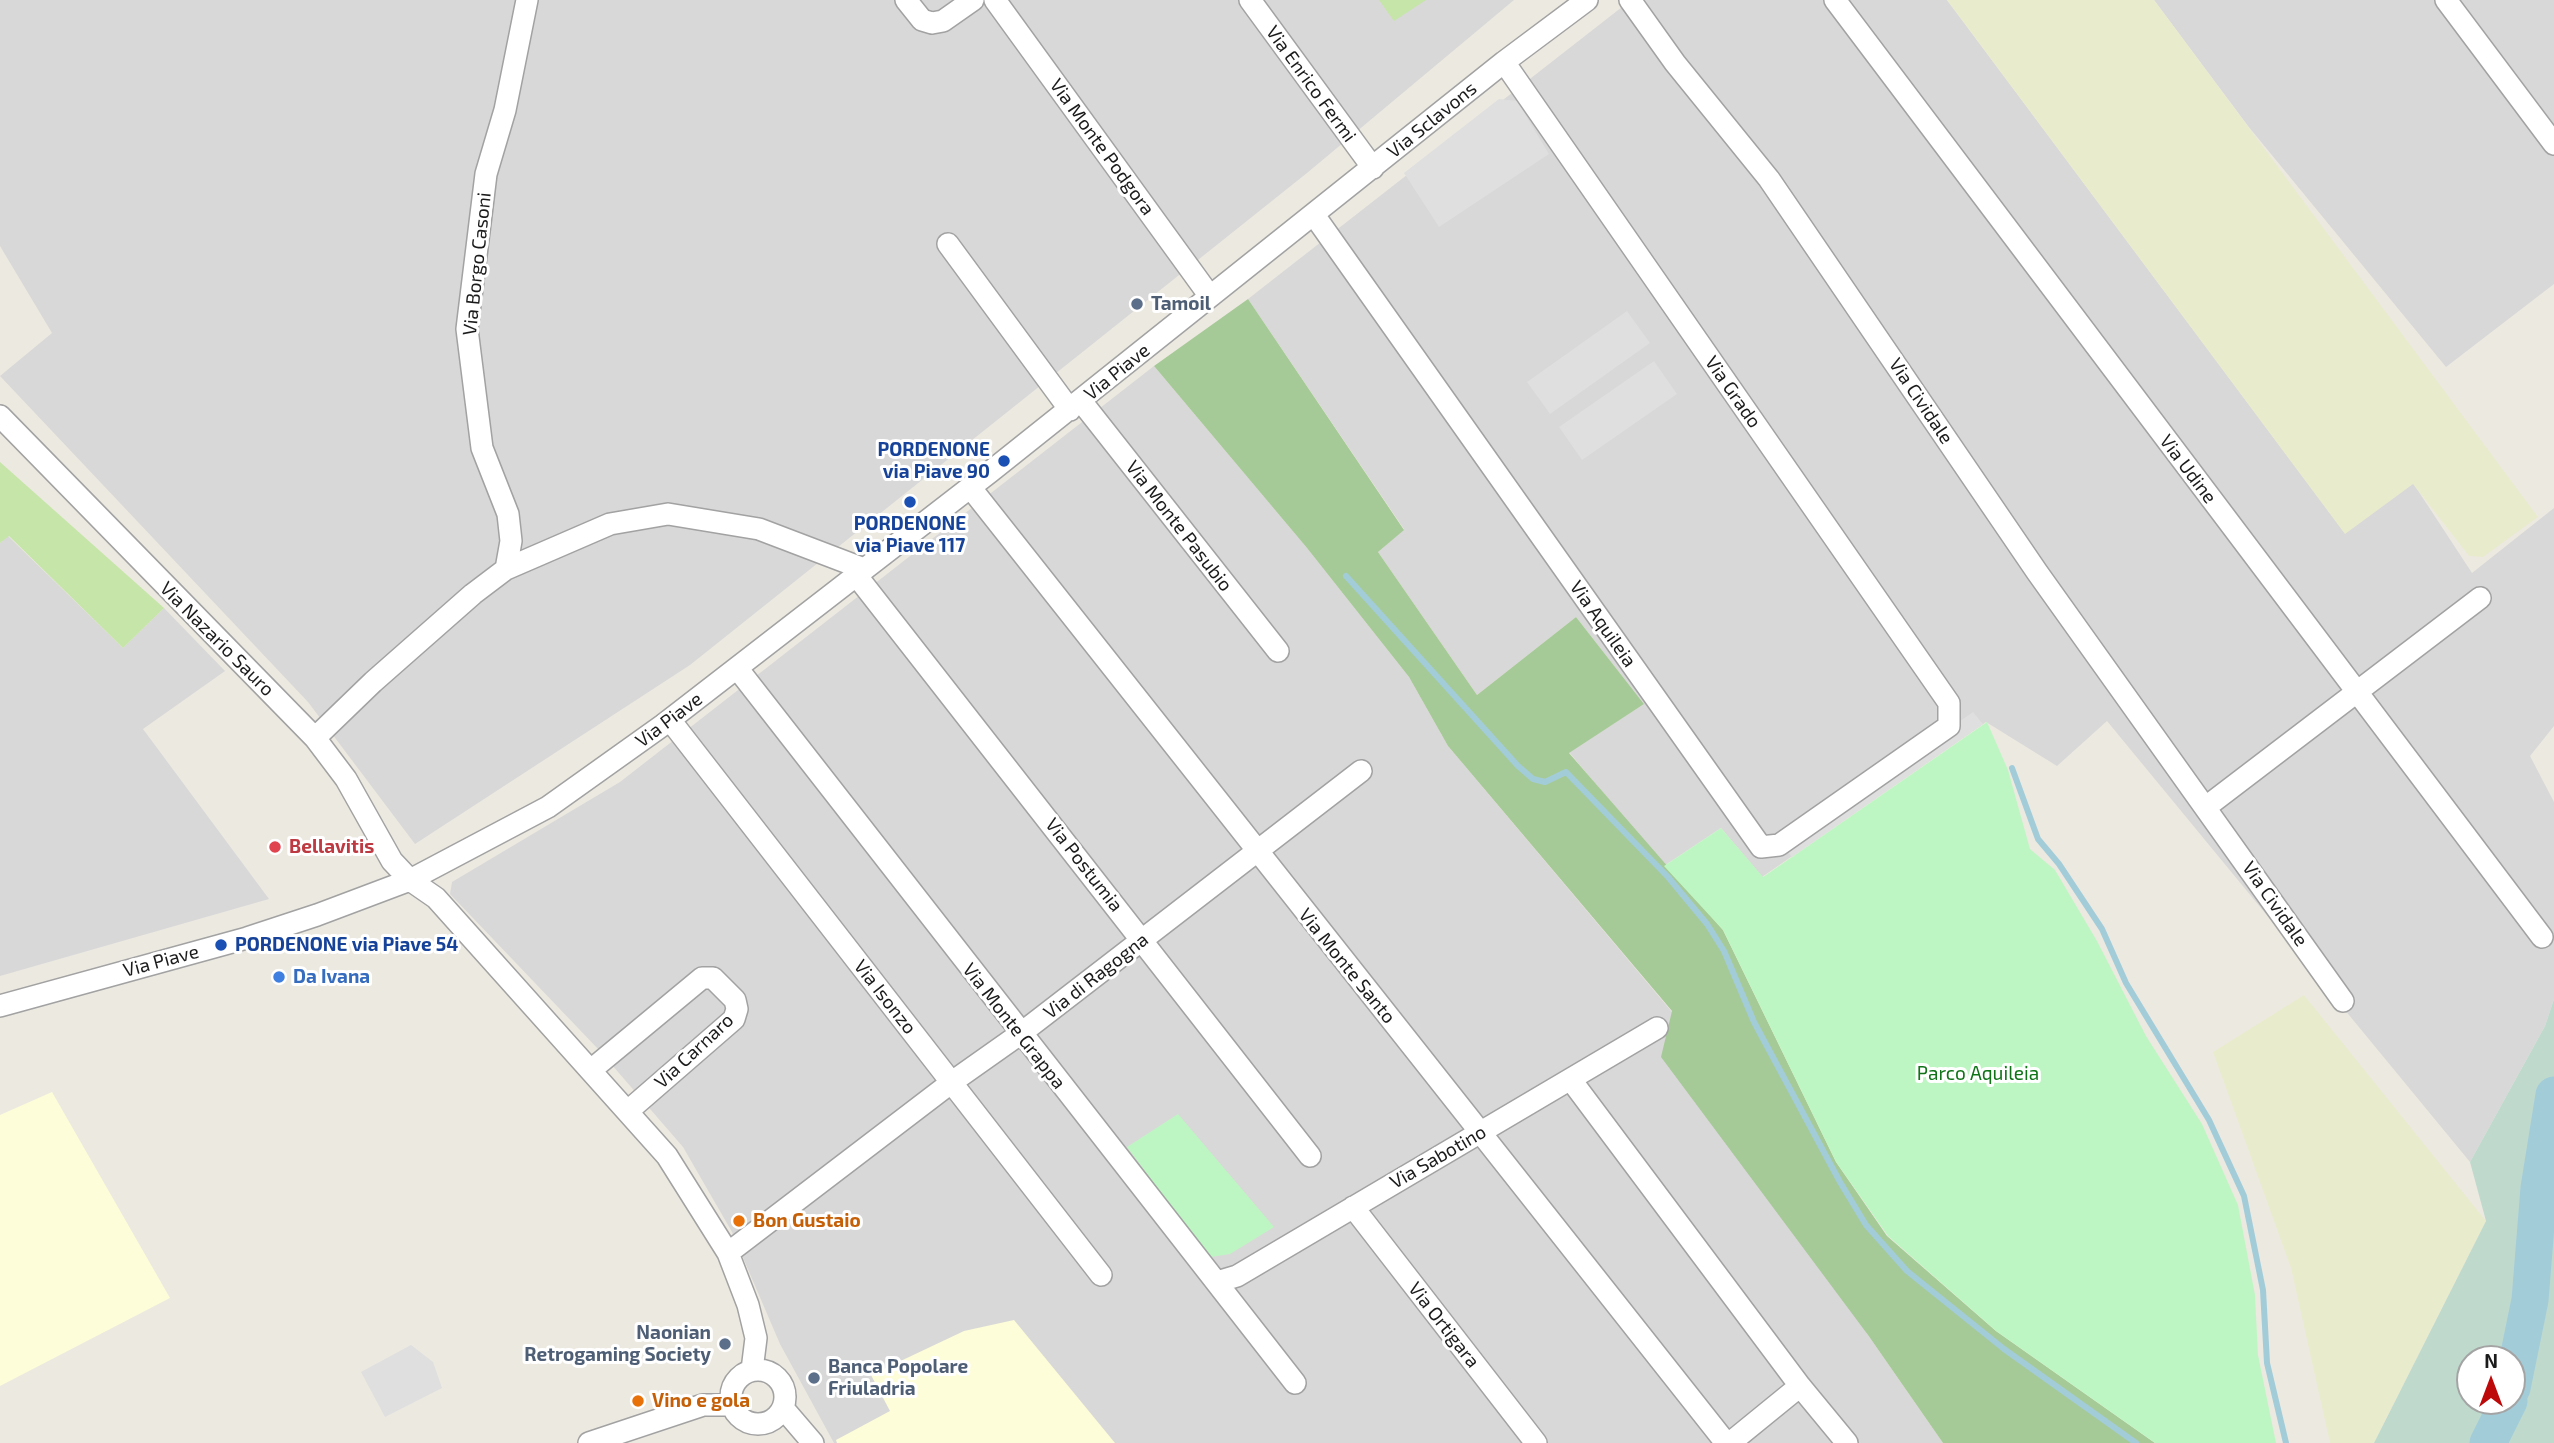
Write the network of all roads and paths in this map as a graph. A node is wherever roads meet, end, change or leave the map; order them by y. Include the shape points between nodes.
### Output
1 (527, 0) edge
2 (906, 0) edge
3 (973, 0) edge
4 (995, 0) edge
5 (1250, 0) edge
6 (1587, 0) edge
7 (1630, 0) edge
8 (1835, 0) edge
9 (2446, 0) edge
10 (1504, 62) junction
11 (2554, 144) edge
12 (1373, 168) junction
13 (1314, 215) junction
14 (948, 244) dead end
15 (1247, 267) joint
16 (1209, 295) junction
17 (1075, 405) junction
18 (0, 416) edge
19 (970, 488) junction
20 (506, 569) junction
21 (860, 572) junction
22 (2480, 598) dead end
23 (1278, 651) dead end
24 (737, 668) junction
25 (2356, 692) junction
26 (670, 720) junction
27 (1949, 726) joint
28 (315, 738) junction
29 (1361, 771) dead end
30 (2206, 807) junction
31 (1256, 852) junction
32 (410, 880) junction
33 (2542, 937) dead end
34 (1142, 940) junction
35 (2343, 1001) dead end
36 (0, 1006) edge
37 (1657, 1028) dead end
38 (1020, 1034) junction
39 (591, 1070) junction
40 (1571, 1080) junction
41 (951, 1082) junction
42 (628, 1111) junction
43 (1480, 1133) junction
44 (1310, 1156) dead end
45 (1353, 1207) junction
46 (728, 1253) junction
47 (1101, 1275) dead end
48 (1217, 1282) junction
49 (752, 1370) junction
50 (1295, 1383) dead end
51 (1800, 1386) junction
52 (731, 1405) junction
53 (783, 1408) junction
54 (589, 1443) edge
55 (813, 1443) edge
56 (1536, 1443) edge
57 (1728, 1443) edge
58 (1847, 1443) edge

1 - 20 street, Via Borgo Casoni via 505,110 486,174 467,329 482,448 508,514 511,541
2 - 3 street via 922,20 932,23 943,21
4 - 16 street, Via Monte Podgora
5 - 12 street, Via Enrico Fermi
6 - 10 street, Via Sclavons
7 - 30 street, Via Cividale via 1769,179 2037,572
8 - 25 street, Via Udine
9 - 11 street
10 - 12 street, Via Sclavons
10 - 27 street, Via Grado via 1949,703
12 - 13 street, Via Sclavons
13 - 15 street, Via Sclavons
13 - 27 street, Via Aquileia via 1761,847 1779,845
14 - 17 street, Via Monte Pasubio
15 - 16 street, Via Piave
16 - 17 street, Via Piave
17 - 19 street, Via Piave
17 - 23 street, Via Monte Pasubio
18 - 28 street, Via Nazario Sauro
19 - 21 street, Via Piave
19 - 31 street, Via Monte Santo
20 - 21 street via 610,524 668,514 759,529
20 - 28 street via 453,611
21 - 24 street, Via Piave
21 - 34 street, Via Postumia
22 - 25 street
24 - 26 street, Via Piave
24 - 38 street, Via Monte Grappa
25 - 30 street
25 - 33 street, Via Udine
26 - 32 street, Via Piave via 548,807
26 - 41 street, Via Isonzo
28 - 32 street, Via Nazario Sauro via 346,779 392,861
29 - 31 street, Via di Ragogna
30 - 35 street, Via Cividale
31 - 34 street, Via di Ragogna
31 - 43 street, Via Monte Santo
32 - 36 street, Via Piave via 247,938
32 - 39 street via 436,898
34 - 38 street, Via di Ragogna
34 - 44 street, Via Postumia
37 - 40 street, Via Sabotino
38 - 41 street, Via di Ragogna
38 - 48 street, Via Monte Grappa
39 - 42 street
39 - 42 street, Via Carnaro via 702,978 718,981 735,1000 734,1019
40 - 43 street, Via Sabotino
40 - 51 street
41 - 46 street, Via di Ragogna
41 - 47 street, Via Isonzo
42 - 46 street via 667,1156
43 - 45 street, Via Sabotino
43 - 57 street, Via Monte Santo
45 - 48 street, Via Sabotino via 1237,1276
45 - 56 street, Via Ortigara
46 - 49 street via 756,1338
48 - 50 street, Via Monte Grappa
49 - 52 street via 734,1383
49 - 53 street via 763,1369 780,1379 786,1399
51 - 57 street
51 - 58 street
52 - 53 street via 737,1415 756,1424 767,1423
52 - 54 street via 703,1405
53 - 55 street

